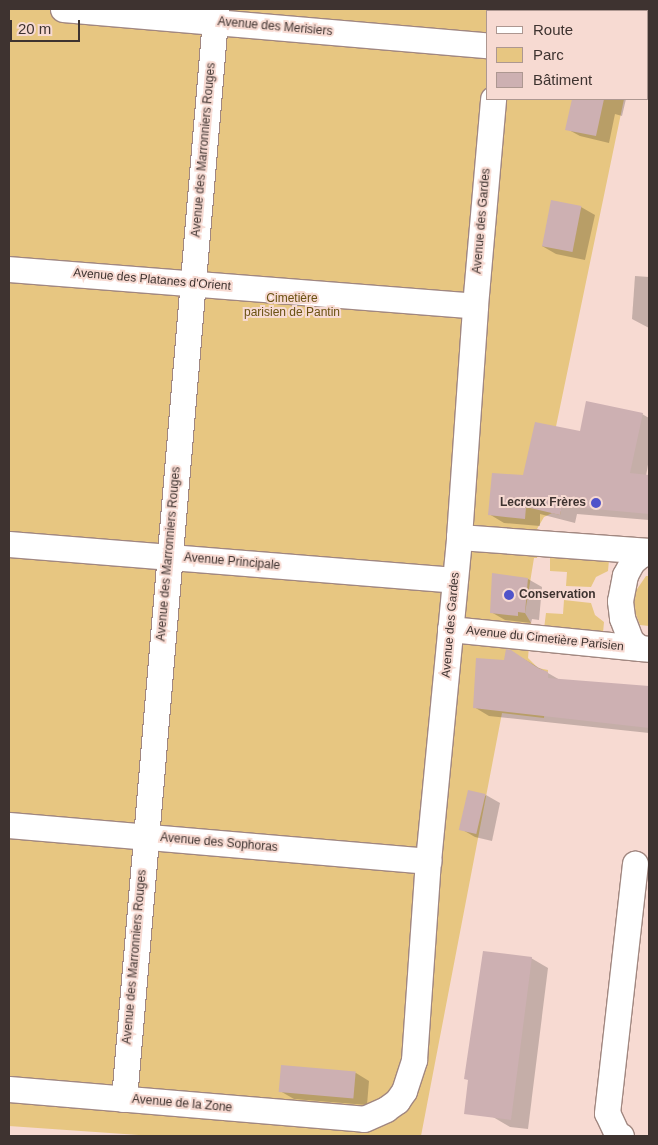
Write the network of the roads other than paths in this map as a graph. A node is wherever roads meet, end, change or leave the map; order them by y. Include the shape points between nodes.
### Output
1 (63, 9) edge
2 (215, 15) edge
3 (486, 45) edge
4 (493, 100) edge
5 (9, 269) edge
6 (192, 282) junction
7 (475, 306) junction
8 (459, 537) junction
9 (9, 544) edge
10 (649, 551) edge
11 (169, 557) junction
12 (455, 580) junction
13 (450, 629) junction
14 (645, 649) edge
15 (9, 825) edge
16 (145, 836) junction
17 (428, 862) junction
18 (635, 864) dead end
19 (9, 1089) edge
20 (124, 1099) junction
21 (355, 1118) joint
22 (621, 1136) edge

1 - 2 street, Avenue des Merisiers
2 - 3 street, Avenue des Merisiers
2 - 6 street, Avenue des Marronniers Rouges
4 - 7 street, Avenue des Gardes
5 - 6 street, Avenue des Platanes d'Orient
6 - 7 street, Avenue des Platanes d'Orient
6 - 11 street, Avenue des Marronniers Rouges
7 - 8 street, Avenue des Gardes
8 - 10 street
8 - 12 street, Avenue des Gardes
9 - 11 street, Avenue Principale
10 - 14 street, Avenue du Cimetière Parisien via 632,562 625,575 620,601 625,630 631,641
11 - 12 street, Avenue Principale
11 - 16 street, Avenue des Marronniers Rouges
12 - 13 street, Avenue des Gardes
13 - 14 street, Avenue du Cimetière Parisien
13 - 17 street, Avenue des Gardes
15 - 16 street, Avenue des Sophoras
16 - 17 street, Avenue des Sophoras
16 - 20 street, Avenue des Marronniers Rouges
17 - 21 street, Avenue des Gardes via 414,1060 409,1078 397,1101 364,1118
18 - 22 street via 607,1113
19 - 20 street, Avenue de la Zone
20 - 21 street, Avenue de la Zone

